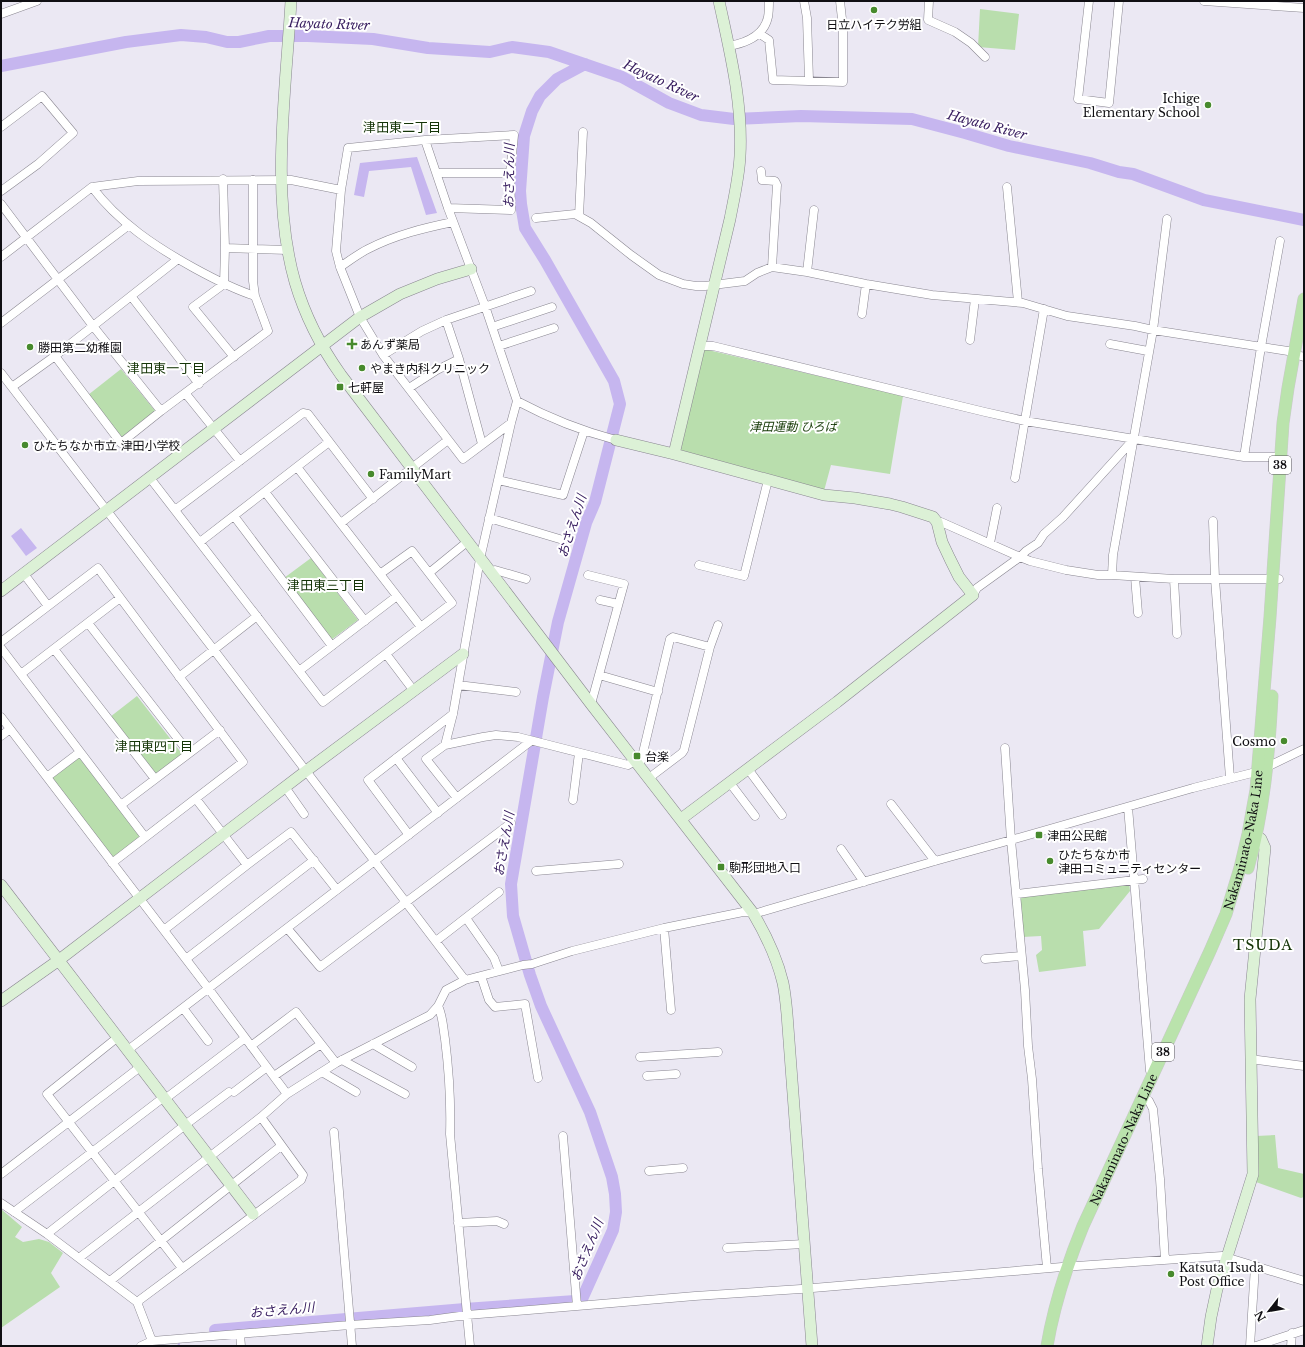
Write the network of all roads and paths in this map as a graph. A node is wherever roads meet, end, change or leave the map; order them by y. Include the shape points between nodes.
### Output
1 (37, 1) edge
2 (291, 1) edge
3 (719, 1) edge
4 (769, 1) edge
5 (804, 1) edge
6 (840, 1) edge
7 (929, 1) edge
8 (1089, 1) edge
9 (1119, 1) edge
10 (1204, 1) edge
11 (1224, 2) edge
12 (1267, 3) edge
13 (1304, 8) edge
14 (1, 14) edge
15 (760, 34) junction
16 (729, 46) junction
17 (985, 57) dead end
18 (809, 80) junction
19 (1, 127) edge
20 (584, 132) dead end
21 (425, 140) junction
22 (761, 171) dead end
23 (437, 173) junction
24 (510, 173) junction
25 (224, 179) junction
26 (253, 180) junction
27 (282, 180) junction
28 (92, 187) junction
29 (1007, 187) dead end
30 (341, 190) junction
31 (1, 191) edge
32 (1, 204) edge
33 (448, 208) junction
34 (814, 210) dead end
35 (579, 216) junction
36 (536, 218) dead end
37 (1167, 219) dead end
38 (453, 222) junction
39 (129, 225) junction
40 (26, 238) junction
41 (1280, 241) dead end
42 (224, 248) junction
43 (254, 249) junction
44 (288, 250) junction
45 (1, 257) edge
46 (178, 259) junction
47 (340, 267) junction
48 (772, 267) junction
49 (471, 269) junction
50 (807, 272) junction
51 (58, 280) junction
52 (224, 284) junction
53 (866, 284) junction
54 (715, 285) junction
55 (531, 291) dead end
56 (131, 296) junction
57 (255, 296) junction
58 (975, 299) junction
59 (1304, 299) edge
60 (1018, 302) junction
61 (485, 306) junction
62 (552, 307) dead end
63 (1044, 309) junction
64 (862, 314) dead end
65 (360, 317) junction
66 (446, 320) junction
67 (1, 323) edge
68 (93, 326) junction
69 (492, 327) junction
70 (554, 328) dead end
71 (1153, 330) junction
72 (1304, 339) edge
73 (970, 340) dead end
74 (1110, 344) dead end
75 (322, 345) junction
76 (499, 346) junction
77 (700, 346) junction
78 (1261, 347) junction
79 (1148, 351) junction
80 (383, 355) junction
81 (55, 356) junction
82 (1300, 356) edge
83 (234, 357) junction
84 (459, 359) junction
85 (1, 373) edge
86 (198, 384) junction
87 (12, 387) junction
88 (409, 388) junction
89 (186, 394) junction
90 (518, 400) junction
91 (161, 411) junction
92 (1024, 421) junction
93 (511, 422) junction
94 (214, 429) junction
95 (584, 431) junction
96 (448, 440) junction
97 (616, 440) joint
98 (1133, 440) junction
99 (329, 442) junction
100 (482, 444) junction
101 (674, 454) junction
102 (1244, 457) junction
103 (1280, 458) junction
104 (240, 461) junction
105 (298, 467) junction
106 (412, 468) junction
107 (150, 478) junction
108 (1015, 478) dead end
109 (498, 480) junction
110 (768, 480) junction
111 (265, 492) junction
112 (373, 499) junction
113 (997, 508) dead end
114 (175, 510) junction
115 (108, 511) junction
116 (234, 516) junction
117 (489, 518) junction
118 (1213, 521) dead end
119 (937, 522) junction
120 (342, 523) junction
121 (563, 540) dead end
122 (200, 542) junction
123 (467, 542) junction
124 (990, 544) junction
125 (1020, 556) junction
126 (480, 559) junction
127 (699, 565) dead end
128 (492, 572) junction
129 (429, 573) junction
130 (24, 574) junction
131 (380, 574) junction
132 (1112, 575) junction
133 (588, 576) dead end
134 (1135, 577) junction
135 (526, 579) dead end
136 (1174, 579) junction
137 (1215, 579) junction
138 (1276, 579) junction
139 (1, 591) edge
140 (973, 595) junction
141 (397, 596) junction
142 (120, 598) junction
143 (600, 600) dead end
144 (618, 604) junction
145 (48, 606) junction
146 (1138, 613) dead end
147 (257, 616) junction
148 (364, 621) junction
149 (88, 623) junction
150 (718, 625) dead end
151 (420, 627) junction
152 (1177, 634) dead end
153 (1, 642) edge
154 (332, 646) junction
155 (710, 647) junction
156 (1, 648) edge
157 (54, 649) junction
158 (214, 650) junction
159 (386, 654) junction
160 (463, 654) junction
161 (299, 671) junction
162 (21, 674) junction
163 (599, 675) junction
164 (179, 677) junction
165 (458, 685) junction
166 (414, 691) junction
167 (516, 692) dead end
168 (658, 692) junction
169 (591, 704) junction
170 (453, 714) junction
171 (1, 717) edge
172 (10, 729) junction
173 (220, 730) junction
174 (1, 736) edge
175 (531, 741) junction
176 (445, 745) junction
177 (1005, 748) dead end
178 (80, 752) junction
179 (1303, 752) edge
180 (189, 753) junction
181 (579, 753) junction
182 (396, 758) junction
183 (637, 763) junction
184 (748, 769) junction
185 (1262, 769) junction
186 (306, 770) junction
187 (47, 777) junction
188 (649, 778) junction
189 (1230, 778) junction
190 (155, 779) junction
191 (730, 783) junction
192 (285, 787) junction
193 (457, 798) junction
194 (196, 799) junction
195 (573, 800) dead end
196 (891, 804) dead end
197 (121, 805) junction
198 (1128, 807) junction
199 (438, 813) junction
200 (304, 814) dead end
201 (782, 815) dead end
202 (755, 816) dead end
203 (681, 819) junction
204 (512, 823) dead end
205 (224, 835) junction
206 (409, 835) junction
207 (1256, 836) junction
208 (145, 837) junction
209 (1011, 840) junction
210 (841, 849) dead end
211 (314, 860) junction
212 (375, 861) junction
213 (935, 861) junction
214 (112, 863) junction
215 (619, 864) dead end
216 (247, 866) junction
217 (1248, 869) junction
218 (536, 870) dead end
219 (1263, 870) junction
220 (1143, 879) dead end
221 (1134, 880) junction
222 (864, 882) junction
223 (1, 885) edge
224 (337, 890) junction
225 (499, 892) dead end
226 (1017, 894) junction
227 (140, 899) junction
228 (406, 902) junction
229 (753, 913) junction
230 (466, 918) junction
231 (287, 928) junction
232 (664, 928) junction
233 (164, 930) junction
234 (436, 941) junction
235 (1021, 956) junction
236 (186, 959) junction
237 (985, 959) dead end
238 (59, 960) junction
239 (499, 971) junction
240 (481, 976) junction
241 (465, 980) junction
242 (208, 988) junction
243 (1, 1002) edge
244 (438, 1006) junction
245 (183, 1008) junction
246 (671, 1010) dead end
247 (118, 1037) junction
248 (245, 1038) junction
249 (208, 1041) dead end
250 (321, 1044) junction
251 (373, 1044) junction
252 (251, 1046) junction
253 (128, 1050) junction
254 (718, 1052) dead end
255 (640, 1056) dead end
256 (1250, 1059) junction
257 (339, 1061) junction
258 (1304, 1066) edge
259 (140, 1067) junction
260 (267, 1067) junction
261 (412, 1067) dead end
262 (322, 1072) junction
263 (676, 1074) dead end
264 (1153, 1074) junction
265 (274, 1076) junction
266 (647, 1076) dead end
267 (538, 1078) dead end
268 (356, 1092) dead end
269 (287, 1094) junction
270 (404, 1094) dead end
271 (165, 1098) junction
272 (1149, 1101) junction
273 (261, 1117) junction
274 (68, 1122) junction
275 (185, 1125) junction
276 (334, 1132) dead end
277 (563, 1136) dead end
278 (281, 1146) junction
279 (92, 1152) junction
280 (210, 1157) junction
281 (683, 1168) dead end
282 (649, 1171) dead end
283 (1, 1174) edge
284 (114, 1181) junction
285 (232, 1186) junction
286 (1, 1203) edge
287 (14, 1212) junction
288 (138, 1212) junction
289 (253, 1214) junction
290 (458, 1223) junction
291 (504, 1224) dead end
292 (47, 1234) junction
293 (160, 1241) junction
294 (804, 1244) junction
295 (727, 1248) dead end
296 (79, 1258) junction
297 (1227, 1258) junction
298 (1165, 1260) junction
299 (1255, 1266) junction
300 (1071, 1267) junction
301 (182, 1268) junction
302 (1047, 1268) junction
303 (110, 1281) junction
304 (1304, 1281) edge
305 (807, 1288) junction
306 (137, 1302) junction
307 (577, 1306) junction
308 (467, 1315) junction
309 (350, 1325) junction
310 (1304, 1330) edge
311 (1292, 1333) junction
312 (240, 1334) junction
313 (152, 1341) junction
314 (141, 1346) edge
315 (241, 1346) edge
316 (352, 1346) edge
317 (470, 1346) edge
318 (812, 1346) edge
319 (1047, 1346) edge
320 (1055, 1346) edge
321 (1207, 1346) edge
322 (1250, 1346) edge
323 (1256, 1346) edge
324 (1291, 1346) edge

1 - 14 street
2 - 27 street
3 - 16 street
4 - 15 street via 768,18
5 - 18 street
6 - 18 street via 843,82
7 - 17 street via 928,20 971,42
8 - 9 street via 1078,99 1109,102
10 - 11 street
11 - 12 street
12 - 13 street
15 - 16 street via 740,44
15 - 18 street via 769,40 773,80
16 - 54 street via 738,96 740,156 730,219
19 - 31 street via 42,96 73,133 38,164
20 - 35 street
21 - 23 street
21 - 24 street via 514,135
21 - 30 street via 348,148
22 - 48 street via 762,180 775,181 777,185
23 - 24 street
23 - 33 street
24 - 33 street via 512,210
25 - 26 street
25 - 28 street via 138,181
25 - 42 street
26 - 27 street
26 - 43 street
27 - 30 street
27 - 44 street via 284,227
28 - 39 street
28 - 40 street
29 - 60 street
30 - 47 street via 336,251
32 - 40 street
33 - 38 street
34 - 50 street
35 - 36 street via 575,214
35 - 54 street via 659,275 683,284
37 - 71 street
38 - 47 street via 398,236 368,249
38 - 49 street
39 - 46 street
39 - 51 street
40 - 45 street
40 - 51 street
41 - 78 street
42 - 43 street
42 - 52 street
43 - 44 street
43 - 57 street
44 - 75 street via 303,306
46 - 52 street
46 - 56 street
47 - 65 street
48 - 50 street
48 - 54 street via 746,281
49 - 61 street
49 - 65 street via 400,294
50 - 53 street
51 - 67 street
51 - 68 street
52 - 57 street
52 - 83 street via 194,307
53 - 58 street
53 - 64 street
54 - 77 street
55 - 61 street
56 - 68 street
56 - 86 street
57 - 83 street via 268,331
58 - 60 street
58 - 73 street
59 - 82 main road, Nakaminato-Naka Line / 38
60 - 63 street
61 - 66 street
61 - 69 street
62 - 69 street
63 - 71 street via 1067,316
63 - 92 street
65 - 75 street
65 - 80 street
66 - 80 street via 422,331
66 - 84 street
68 - 81 street
68 - 91 street
69 - 76 street
70 - 76 street
71 - 78 street
71 - 79 street
72 - 82 main road, Nakaminato-Naka Line / 38
74 - 79 street
75 - 94 street
75 - 106 street via 341,375
76 - 90 street
77 - 92 street via 714,346
77 - 101 street
78 - 82 street via 1288,351
78 - 102 street
79 - 98 street
80 - 88 street
81 - 87 street
81 - 91 street via 122,443
82 - 103 main road, Nakaminato-Naka Line / 38 via 1283,423
82 - 138 main road, Nakaminato-Naka Line / 38 via 1291,419
83 - 86 street
84 - 88 street
84 - 100 street
85 - 87 street
86 - 89 street
87 - 115 street
88 - 96 street
89 - 91 street
89 - 94 street
90 - 93 street
90 - 95 street via 532,409
92 - 98 street
92 - 108 street
93 - 100 street
93 - 109 street
94 - 104 street
94 - 107 street
95 - 97 street
95 - 109 street via 564,495
96 - 100 street via 463,459
96 - 106 street
97 - 101 street
98 - 102 street
98 - 125 street via 1038,543
98 - 132 street via 1113,555
99 - 104 street via 308,414 303,413
99 - 105 street
99 - 112 street
101 - 110 street
102 - 103 street
103 - 138 main road, Nakaminato-Naka Line / 38
104 - 114 street
105 - 111 street
105 - 120 street
106 - 112 street
106 - 123 street
107 - 114 street
107 - 115 street
109 - 117 street
110 - 119 street via 824,495 902,507 933,517
110 - 127 street via 744,576
111 - 116 street
111 - 148 street
112 - 120 street
113 - 124 street
114 - 122 street
115 - 130 street
115 - 158 street
116 - 122 street
116 - 154 street
117 - 121 street
117 - 126 street
118 - 137 street
119 - 124 street
119 - 140 street via 950,560
120 - 131 street
122 - 147 street
123 - 126 street
123 - 129 street
124 - 125 street
125 - 132 street via 1066,570
125 - 140 street via 977,588
126 - 128 street
126 - 160 street
128 - 135 street via 495,570
128 - 169 street
129 - 131 street via 412,551
129 - 151 street via 452,603
130 - 139 street
130 - 145 street
131 - 141 street
132 - 134 street
133 - 144 street via 624,584
134 - 136 street
134 - 146 street
136 - 137 street
136 - 152 street
137 - 138 street
137 - 189 street
138 - 185 main road, Nakaminato-Naka Line / 38
140 - 184 street
141 - 148 street
141 - 151 street
142 - 145 street via 98,568
142 - 149 street
142 - 164 street
143 - 144 street
144 - 163 street
145 - 153 street
147 - 158 street
147 - 161 street
148 - 154 street
149 - 157 street
149 - 180 street
150 - 155 street
151 - 159 street
154 - 161 street
155 - 168 street via 672,637
155 - 188 street via 684,750
156 - 162 street
157 - 162 street
157 - 190 street
158 - 164 street
158 - 186 street
159 - 161 street via 323,702
159 - 166 street
160 - 165 street
160 - 166 street
162 - 178 street
163 - 168 street
163 - 169 street
164 - 173 street
165 - 167 street
165 - 170 street
166 - 186 street
168 - 183 street via 641,761
169 - 183 street
170 - 176 street
170 - 182 street
171 - 172 street
172 - 174 street
172 - 187 street
173 - 180 street
173 - 194 street via 243,762
175 - 176 street via 496,735
175 - 181 street
175 - 193 street
176 - 193 street via 426,758
177 - 209 street
178 - 187 street
178 - 197 street
179 - 185 street
180 - 190 street
181 - 183 street via 628,765
181 - 195 street
182 - 199 street
182 - 206 street via 368,780
183 - 188 street
184 - 191 street
184 - 201 street
185 - 189 street
185 - 207 main road, Nakaminato-Naka Line / 38 via 1262,808
185 - 264 main road, Nakaminato-Naka Line / 38 via 1240,868 1226,914
186 - 192 street
186 - 212 street
187 - 214 street
188 - 203 street
189 - 198 street
190 - 197 street
191 - 202 street
191 - 203 street
192 - 200 street
192 - 205 street
193 - 199 street
194 - 205 street
194 - 208 street
196 - 213 street
197 - 208 street
198 - 209 street
198 - 221 street
199 - 206 street
203 - 229 street
204 - 228 street
205 - 216 street
205 - 227 street
206 - 212 street
207 - 217 main road, Nakaminato-Naka Line / 38
207 - 219 street via 1261,839 1265,848
208 - 214 street
209 - 213 street
209 - 226 street
210 - 222 street
211 - 216 street via 291,832
211 - 224 street
211 - 236 street
212 - 224 street
212 - 228 street
213 - 222 street
214 - 227 street
215 - 218 street
216 - 233 street
217 - 219 street
217 - 272 main road, Nakaminato-Naka Line / 38 via 1225,936
219 - 256 street via 1250,999
220 - 221 street
221 - 226 street
221 - 264 street via 1150,1071
222 - 229 street
223 - 238 street
224 - 231 street
225 - 230 street
226 - 235 street
227 - 233 street
227 - 238 street
228 - 231 street via 320,967
228 - 234 street
229 - 232 street via 743,912
229 - 294 street via 769,943 783,984
230 - 234 street
230 - 239 street via 494,958
231 - 242 street
232 - 239 street
232 - 246 street
233 - 236 street
234 - 241 street
235 - 237 street
235 - 302 street
236 - 242 street
238 - 243 street
238 - 247 street
239 - 240 street
240 - 241 street
240 - 267 street via 489,1000 495,1007 525,1004
241 - 244 street via 446,990
242 - 245 street
242 - 248 street
244 - 251 street via 430,1015
244 - 290 street via 442,1013 447,1053 451,1100 450,1134
245 - 249 street
245 - 253 street
247 - 253 street
247 - 274 street via 47,1094
248 - 252 street
248 - 271 street
250 - 252 street via 296,1012
250 - 257 street
250 - 265 street
251 - 257 street
251 - 261 street
252 - 260 street
253 - 259 street
254 - 255 street
256 - 258 street
256 - 297 street via 1253,1174
257 - 262 street
257 - 270 street
259 - 271 street
259 - 274 street
260 - 265 street
260 - 275 street
262 - 268 street
262 - 269 street
263 - 266 street
264 - 300 main road, Nakaminato-Naka Line / 38 via 1083,1226
265 - 269 street
269 - 273 street
271 - 275 street
271 - 279 street
272 - 298 street via 1153,1109 1160,1178
272 - 300 main road, Nakaminato-Naka Line / 38
273 - 278 street
273 - 280 street
274 - 279 street
274 - 283 street
275 - 280 street
275 - 284 street
276 - 309 street
277 - 307 street
278 - 285 street
278 - 289 street via 303,1175 301,1180
279 - 284 street
279 - 287 street
280 - 285 street
280 - 288 street
281 - 282 street
284 - 288 street
284 - 292 street
285 - 289 street
285 - 293 street
286 - 287 street
287 - 292 street
288 - 293 street
288 - 296 street
289 - 301 street
290 - 291 street via 497,1221
290 - 308 street
292 - 296 street
293 - 301 street
293 - 303 street
294 - 295 street
294 - 305 street
296 - 303 street
297 - 298 street via 1222,1256
297 - 299 street
297 - 321 street via 1217,1289
298 - 300 street
299 - 304 street
299 - 322 street
300 - 302 street
300 - 319 main road, Nakaminato-Naka Line / 38 via 1057,1301
300 - 320 main road, Nakaminato-Naka Line / 38
301 - 306 street
302 - 305 street
303 - 306 street
305 - 307 street
305 - 318 street
306 - 313 street
307 - 308 street
308 - 309 street
308 - 317 street
309 - 312 street
309 - 316 street
310 - 311 street
311 - 323 street
311 - 324 street
312 - 313 street
312 - 315 street
313 - 314 street

